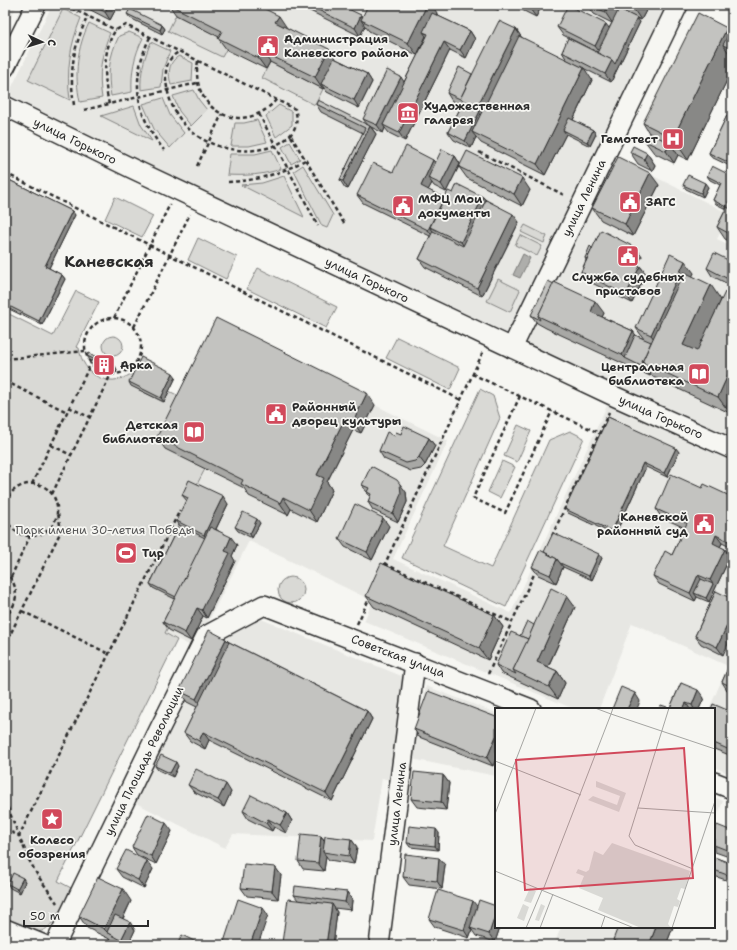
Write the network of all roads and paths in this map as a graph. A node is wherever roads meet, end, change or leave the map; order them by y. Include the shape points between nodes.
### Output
1 (36, 5) edge
2 (65, 5) edge
3 (678, 5) edge
4 (88, 16) junction
5 (116, 30) junction
6 (150, 37) junction
7 (180, 52) junction
8 (198, 61) junction
9 (5, 68) edge
10 (197, 83) junction
11 (168, 90) junction
12 (138, 97) junction
13 (276, 100) junction
14 (109, 104) junction
15 (74, 105) dead end
16 (5, 106) edge
17 (84, 110) dead end
18 (222, 114) junction
19 (259, 114) junction
20 (291, 136) junction
21 (208, 143) junction
22 (275, 145) junction
23 (164, 150) dead end
24 (479, 152) dead end
25 (305, 160) junction
26 (197, 166) dead end
27 (288, 169) junction
28 (5, 173) edge
29 (228, 182) dead end
30 (568, 196) dead end
31 (172, 200) dead end
32 (192, 210) dead end
33 (345, 225) dead end
34 (318, 226) dead end
35 (149, 245) junction
36 (170, 255) junction
37 (114, 318) junction
38 (134, 327) junction
39 (486, 346) dead end
40 (512, 348) junction
41 (86, 351) junction
42 (5, 359) edge
43 (91, 364) junction
44 (111, 374) junction
45 (472, 374) junction
46 (5, 381) edge
47 (520, 396) junction
48 (616, 396) junction
49 (461, 400) junction
50 (69, 407) junction
51 (552, 411) junction
52 (67, 412) junction
53 (90, 417) junction
54 (600, 433) junction
55 (51, 445) junction
56 (732, 449) edge
57 (71, 455) junction
58 (32, 484) junction
59 (14, 490) junction
60 (5, 494) edge
61 (52, 494) junction
62 (5, 504) edge
63 (57, 508) junction
64 (180, 510) dead end
65 (5, 515) edge
66 (10, 527) junction
67 (30, 536) junction
68 (5, 538) edge
69 (551, 538) edge
70 (385, 564) junction
71 (538, 566) edge
72 (382, 570) edge
73 (5, 572) edge
74 (10, 577) junction
75 (371, 594) edge
76 (264, 605) joint
77 (22, 611) junction
78 (5, 616) edge
79 (512, 622) junction
80 (351, 638) junction
81 (5, 645) edge
82 (109, 654) junction
83 (415, 663) junction
84 (481, 689) junction
85 (528, 708) edge
86 (715, 782) edge
87 (732, 789) edge
88 (5, 800) edge
89 (5, 829) edge
90 (19, 836) junction
91 (68, 918) junction
92 (5, 928) edge
93 (44, 945) edge
94 (55, 945) edge
95 (379, 945) edge

1 - 9 street
2 - 4 path
3 - 40 street, улица Ленина
4 - 5 path
4 - 15 path via 79,34 74,53 71,79
5 - 6 path via 126,25
5 - 14 path via 106,61 105,83
6 - 7 path
6 - 12 path via 139,66
7 - 8 path
7 - 11 path via 171,57 168,63
8 - 10 path
8 - 13 path
10 - 11 path
10 - 18 path via 206,102
11 - 12 path
11 - 21 path via 179,117 192,132
12 - 14 path
12 - 23 path via 147,125
13 - 19 path
13 - 20 path via 296,109 298,120
14 - 17 path
16 - 40 street, улица Горького
18 - 19 path via 234,118 247,118
18 - 21 path
19 - 22 path
20 - 22 path
20 - 25 path
21 - 22 path via 224,149 241,151 264,149
21 - 26 path
22 - 27 path
24 - 30 path
25 - 27 path
25 - 33 path
27 - 29 path via 259,179
27 - 34 path
28 - 35 path
31 - 35 path
32 - 36 path
35 - 36 path
35 - 37 path
36 - 38 path
36 - 49 path
37 - 38 path via 128,322
37 - 41 path via 98,322 92,328 87,335
38 - 44 path via 140,340 139,355 131,367
39 - 45 path
40 - 48 street, улица Горького
41 - 42 path
41 - 43 path
43 - 44 path
43 - 50 path
44 - 53 path
45 - 47 path
45 - 49 path
46 - 52 path
47 - 51 path
47 - 51 path via 473,498 505,513
48 - 54 path
48 - 56 street, улица Горького
49 - 70 path
50 - 52 path
50 - 53 path
51 - 54 path
52 - 55 path
53 - 57 path
54 - 69 path
55 - 57 path
55 - 58 path
57 - 61 path
58 - 59 path via 24,484
58 - 61 path via 43,486
59 - 60 path
59 - 62 path
61 - 63 path
63 - 67 path via 57,515 50,528 45,533
63 - 77 path via 61,531
64 - 82 path
65 - 66 path
66 - 67 path via 16,532
66 - 68 path
67 - 74 path
70 - 72 path
70 - 79 path
71 - 79 path
73 - 74 path
74 - 78 path via 16,591 16,599
75 - 80 path
76 - 80 street, Советская улица
76 - 91 street, улица Площадь Революции via 206,636
77 - 81 path
77 - 82 path
79 - 84 path
80 - 83 street, Советская улица
82 - 90 path
83 - 84 street, Советская улица
83 - 95 street, улица Ленина
84 - 85 street, Советская улица
86 - 87 street
88 - 90 path
89 - 90 path
90 - 91 path via 38,876
91 - 94 street, улица Площадь Революции
92 - 93 street

